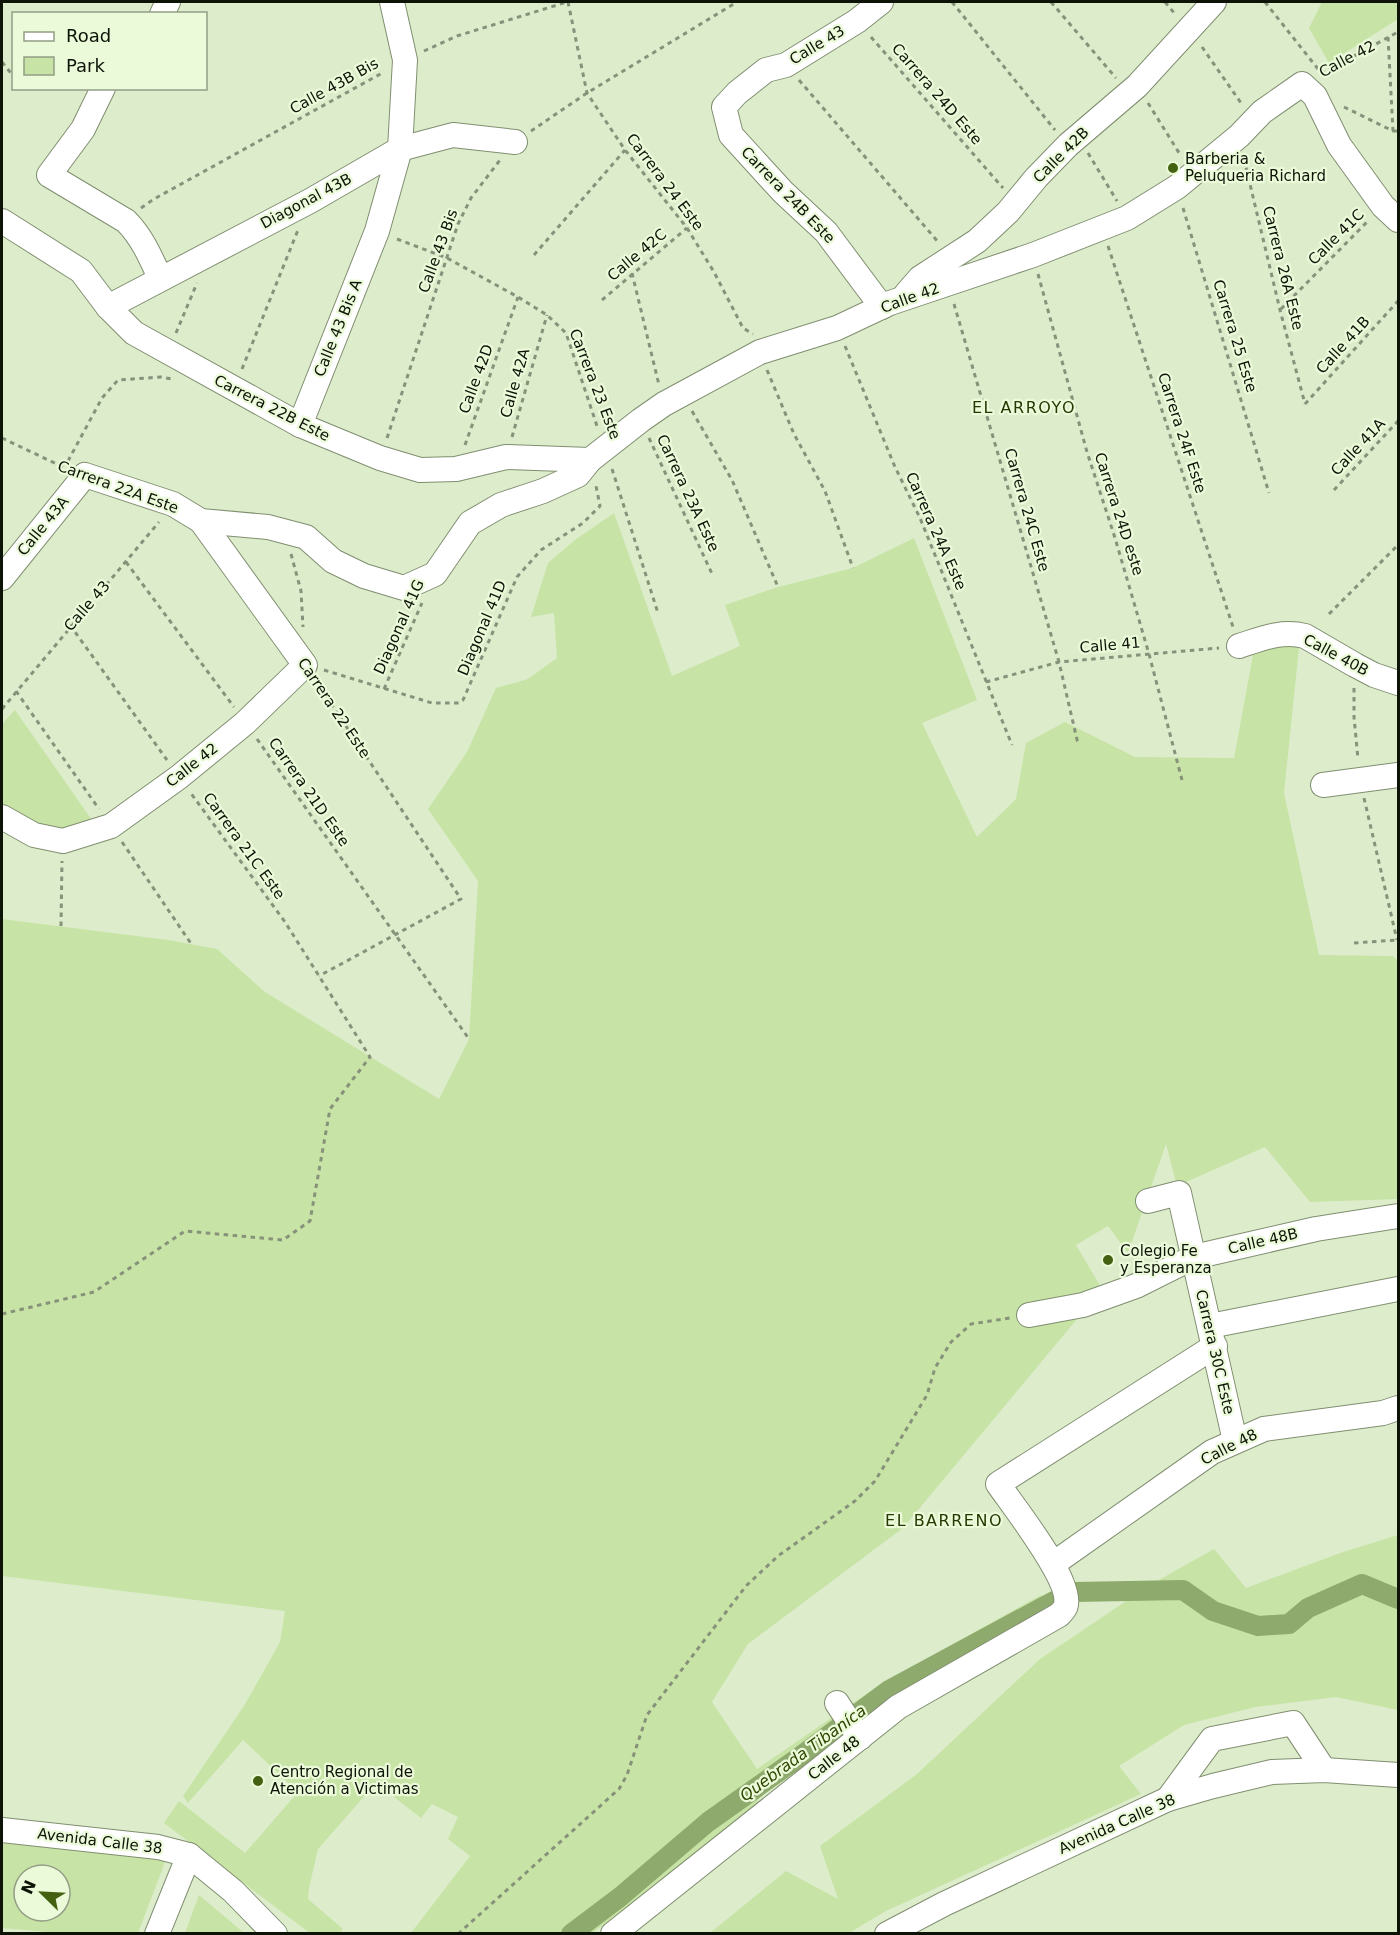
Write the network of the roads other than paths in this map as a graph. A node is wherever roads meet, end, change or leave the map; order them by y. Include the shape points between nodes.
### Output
1 (392, 2) edge
2 (881, 2) edge
3 (1214, 2) edge
4 (103, 90) edge
5 (724, 107) joint
6 (514, 142) road end
7 (400, 149) junction
8 (1391, 213) edge
9 (2, 220) edge
10 (160, 278) junction
11 (892, 303) junction
12 (108, 307) junction
13 (300, 425) junction
14 (598, 454) junction
15 (75, 471) joint
16 (201, 521) junction
17 (435, 574) joint
18 (2, 578) edge
19 (1239, 646) road end
20 (305, 665) joint
21 (1398, 683) edge
22 (1398, 775) edge
23 (1323, 785) dead end
24 (2, 817) edge
25 (1148, 1202) dead end
26 (1398, 1216) edge
27 (1194, 1257) junction
28 (1398, 1289) edge
29 (1029, 1315) road end
30 (1212, 1336) junction
31 (1398, 1408) edge
32 (1235, 1441) junction
33 (1053, 1564) junction
34 (837, 1703) dead end
35 (860, 1738) junction
36 (1324, 1770) junction
37 (1398, 1776) edge
38 (1168, 1799) junction
39 (2, 1830) edge
40 (189, 1855) junction
41 (157, 1934) edge
42 (275, 1934) edge
43 (613, 1934) edge
44 (887, 1934) edge

1 - 7 street, Calle 43 Bis A via 405,60
2 - 5 street, Calle 43 via 786,65 766,70
3 - 11 street, Calle 42B via 1133,90 1073,141 977,241 920,278
4 - 10 street via 83,129 49,175 126,220 144,244
5 - 11 street, Carrera 24B Este via 731,135
6 - 7 street, Diagonal 43B via 453,135
7 - 10 street, Diagonal 43B via 310,201
7 - 13 street, Calle 43 Bis A via 377,231
8 - 11 street, Calle 42 via 1339,145 1315,96 1312,79 1185,180 1127,218
9 - 12 street, Carrera 22B Este via 81,272
10 - 12 street, Diagonal 43B
11 - 14 street, Calle 42 via 837,328 760,352 641,420
12 - 13 street, Carrera 22B Este via 134,333
13 - 14 street, Carrera 22B Este via 420,470 456,470 506,458
14 - 17 street, Calle 42 via 578,475 501,505 470,523
15 - 16 street, Carrera 22A Este via 173,504
15 - 18 street, Calle 43A
16 - 17 street, Carrera 22A Este via 306,537 333,561 364,576 404,588
16 - 20 street, Carrera 22 Este
19 - 21 street, Calle 40B via 1293,633 1374,675
20 - 24 street, Calle 42 via 245,723 111,826 63,841 34,835
22 - 23 street
25 - 27 street, Carrera 30C Este via 1179,1193
26 - 27 street, Calle 48B via 1316,1228
27 - 29 street, Calle 48B via 1136,1286 1083,1305
27 - 30 street, Carrera 30C Este
28 - 30 street
30 - 32 street, Carrera 30C Este
30 - 33 street via 998,1484
31 - 32 street, Calle 48 via 1264,1429
32 - 33 street, Calle 48 via 1212,1452
33 - 35 street, Calle 48 via 1065,1594 1064,1610 1059,1615 898,1707
34 - 35 street
35 - 43 street, Calle 48
36 - 37 street, Avenida Calle 38
36 - 38 street, Avenida Calle 38 via 1272,1772
36 - 38 street via 1293,1723 1212,1739
38 - 44 street, Avenida Calle 38
39 - 40 street, Avenida Calle 38 via 158,1846
40 - 41 street
40 - 42 street, Avenida Calle 38 via 233,1891

